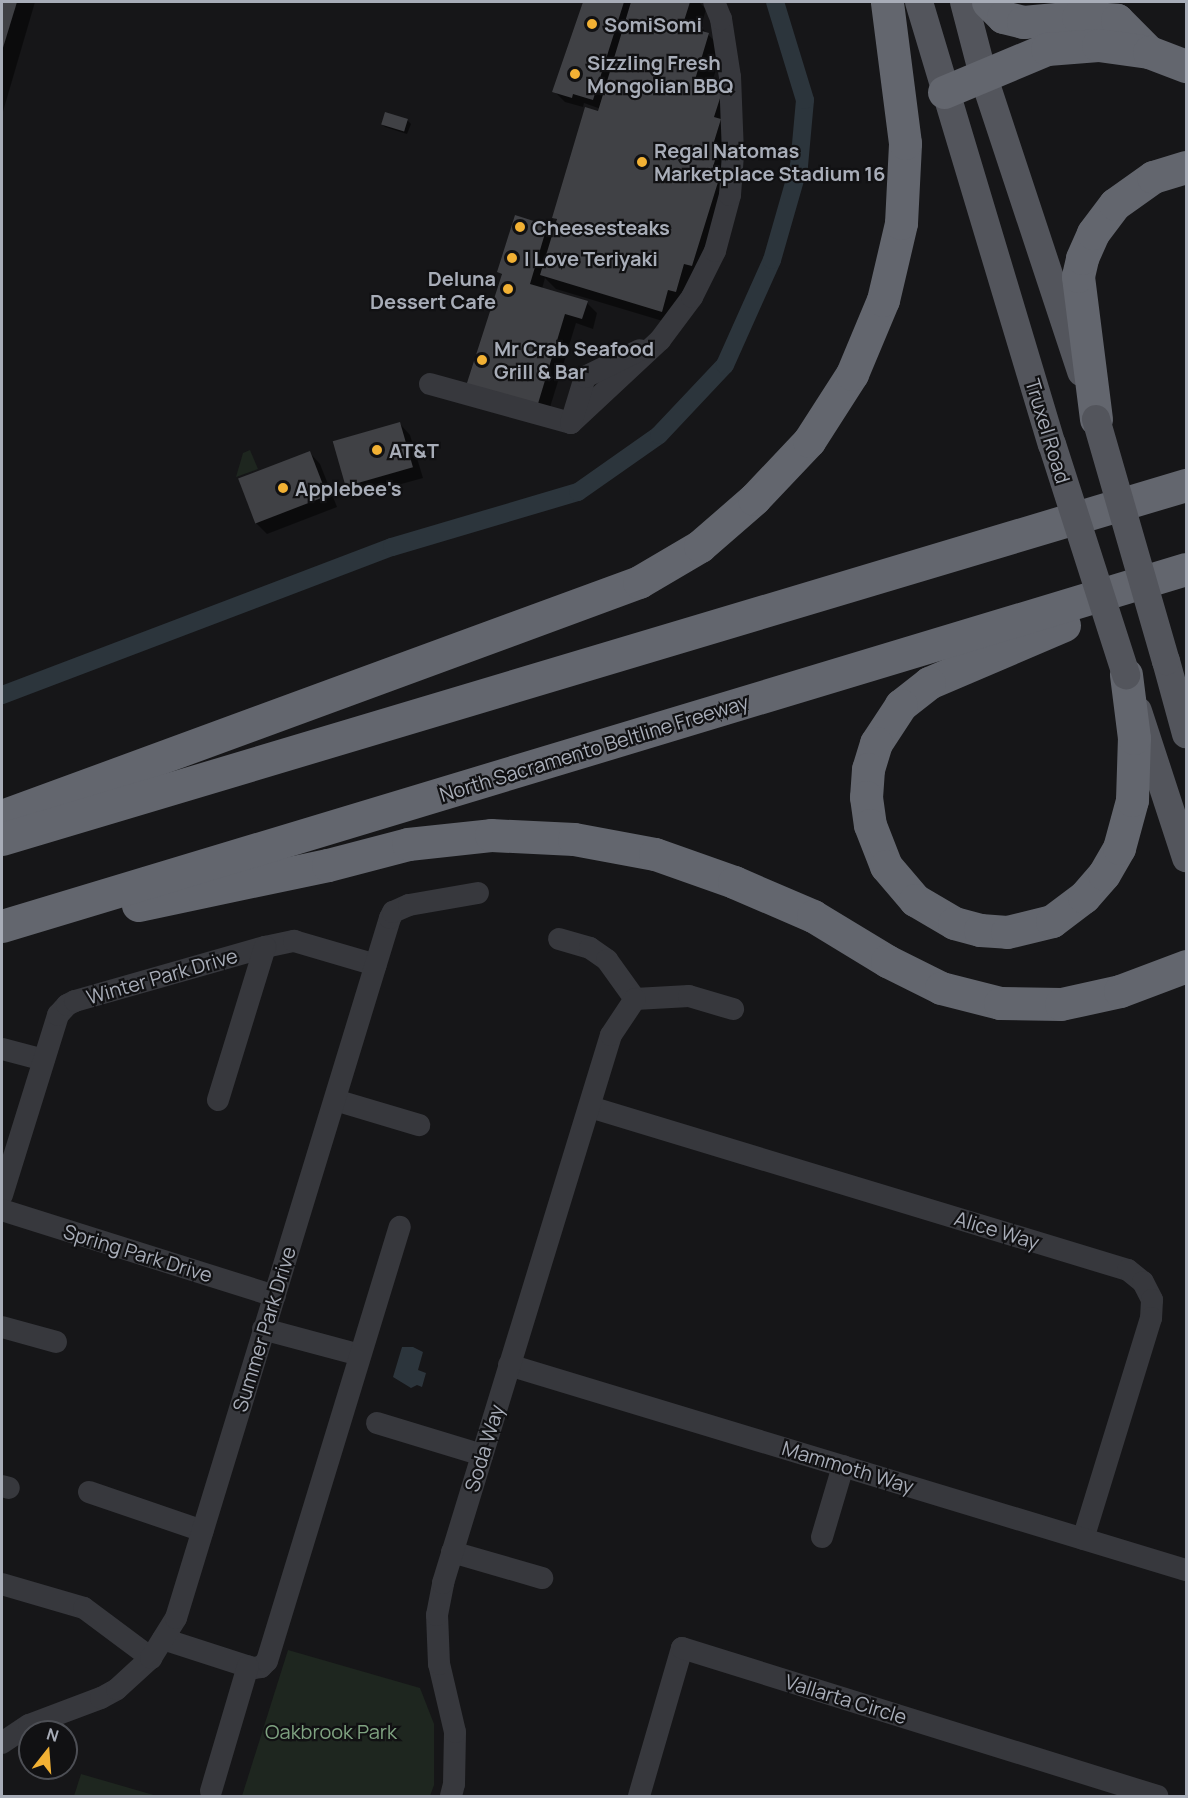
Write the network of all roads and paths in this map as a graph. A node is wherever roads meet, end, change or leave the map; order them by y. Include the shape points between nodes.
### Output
1 (714, 2) edge
2 (887, 2) edge
3 (919, 2) edge
4 (964, 2) edge
5 (987, 2) edge
6 (1149, 52) junction
7 (1186, 66) edge
8 (983, 75) junction
9 (944, 92) junction
10 (1186, 167) edge
11 (430, 384) dead end
12 (1096, 419) junction
13 (1186, 463) edge
14 (1186, 485) edge
15 (1098, 512) junction
16 (1186, 571) edge
17 (1126, 675) junction
18 (1186, 734) edge
19 (2, 816) edge
20 (2, 839) edge
21 (1186, 858) edge
22 (478, 893) dead end
23 (2, 926) edge
24 (2, 934) edge
25 (559, 939) dead end
26 (264, 947) junction
27 (376, 965) junction
28 (1186, 966) edge
29 (635, 999) junction
30 (733, 1009) dead end
31 (2, 1048) edge
32 (44, 1060) junction
33 (218, 1100) dead end
34 (335, 1100) junction
35 (590, 1107) junction
36 (419, 1125) dead end
37 (2, 1196) edge
38 (2, 1210) edge
39 (400, 1227) dead end
40 (274, 1296) junction
41 (2, 1327) edge
42 (264, 1329) junction
43 (56, 1342) dead end
44 (360, 1355) junction
45 (509, 1365) junction
46 (377, 1423) dead end
47 (482, 1455) junction
48 (843, 1466) junction
49 (89, 1492) dead end
50 (203, 1531) junction
51 (822, 1538) dead end
52 (1083, 1539) junction
53 (452, 1552) junction
54 (1186, 1570) edge
55 (542, 1578) dead end
56 (2, 1584) edge
57 (157, 1648) junction
58 (248, 1666) junction
59 (2, 1743) edge
60 (211, 1791) dead end
61 (451, 1797) edge
62 (639, 1797) edge
63 (1157, 1797) edge

1 - 11 street via 721,19 730,77 730,195 715,251 692,297 660,340 585,376 571,423
2 - 19 highway via 905,143 901,223 883,300 852,374 809,441 754,499 700,546 639,582
3 - 9 main road, Truxel Road
4 - 8 main road
5 - 6 highway via 1003,17 1023,22 1078,17 1117,20
6 - 7 highway
6 - 8 highway via 1098,45 1047,49
8 - 9 highway
8 - 12 main road
9 - 17 main road, Truxel Road, bridge
10 - 12 highway via 1153,177 1115,204 1093,233 1082,258 1078,276
12 - 18 main road, bridge
13 - 15 highway
14 - 15 highway
15 - 20 highway
16 - 17 highway via 929,682 901,705 876,743 868,769 866,796 878,849 902,888 930,911 954,923 1007,932 1052,921 1084,897 1119,848 1132,800 1134,738
16 - 23 highway, North Sacramento Beltline Freeway
17 - 21 main road, Truxel Road
22 - 27 street, Summer Park Drive via 409,905 393,912
24 - 28 highway via 328,865 408,844 491,835 574,839 655,854 813,916 941,988 1000,1003 1060,1004 1120,991
25 - 29 street via 590,948 607,960
26 - 27 street via 294,941
26 - 32 street, Winter Park Drive via 75,1001 58,1015
26 - 33 street, Winter Park Drive
27 - 34 street, Summer Park Drive
29 - 30 street via 689,996
29 - 35 street, Soda Way via 611,1035
31 - 32 street
32 - 37 street, Winter Park Drive
34 - 36 street
34 - 40 street, Summer Park Drive
35 - 45 street, Soda Way
35 - 52 street, Alice Way via 1128,1270 1143,1282 1152,1300 1151,1318
38 - 40 street, Spring Park Drive
39 - 44 street
40 - 42 street, Summer Park Drive
41 - 43 street
42 - 44 street
42 - 50 street, Summer Park Drive
44 - 58 street via 267,1661 261,1667
45 - 47 street, Soda Way
45 - 48 street, Mammoth Way
46 - 47 street
47 - 53 street, Soda Way
48 - 51 street
48 - 52 street, Mammoth Way
49 - 50 street
50 - 57 street, Summer Park Drive via 179,1610
52 - 54 street, Mammoth Way
53 - 55 street
53 - 61 street, Soda Way via 437,1615 439,1664 454,1732
56 - 57 street via 84,1608
57 - 58 street
57 - 59 street, Summer Park Drive via 117,1689 29,1725
58 - 60 street
62 - 63 street, Vallarta Circle via 682,1648

